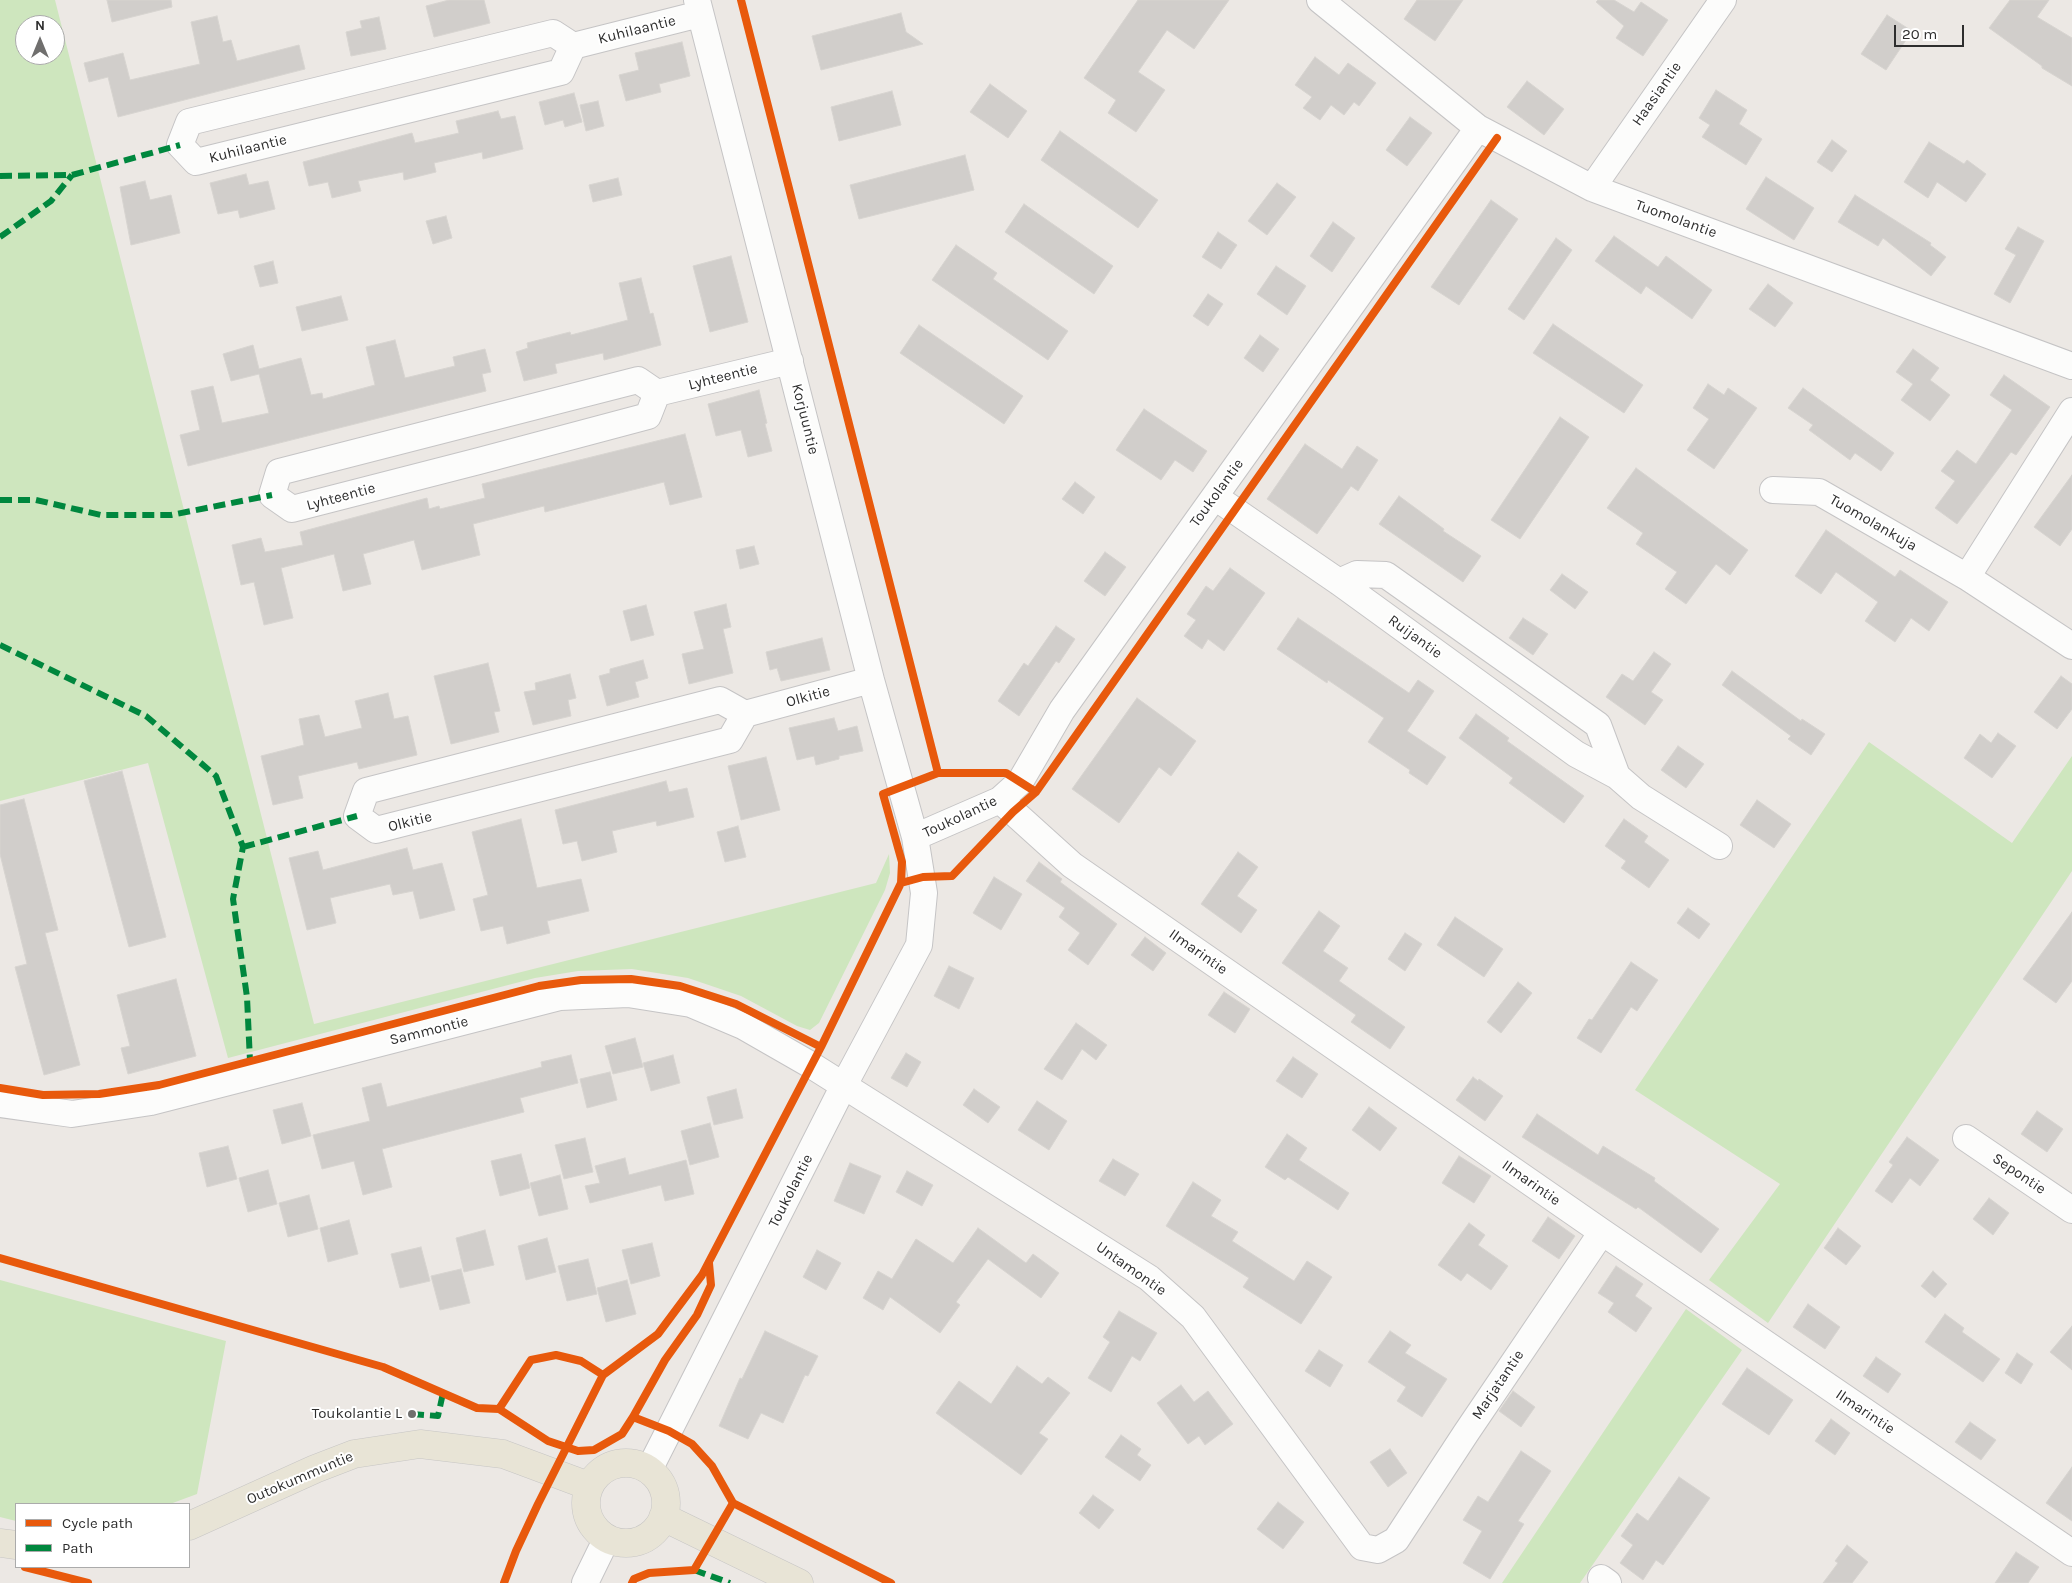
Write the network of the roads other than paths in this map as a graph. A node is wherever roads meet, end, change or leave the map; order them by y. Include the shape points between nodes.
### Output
1 (1320, 0) edge
2 (1723, 0) edge
3 (698, 7) edge
4 (573, 46) junction
5 (385, 74) junction
6 (395, 113) junction
7 (1478, 128) junction
8 (1592, 188) junction
9 (790, 361) junction
10 (2072, 366) edge
11 (657, 394) junction
12 (2072, 411) edge
13 (470, 423) junction
14 (479, 461) junction
15 (1773, 490) dead end
16 (1215, 496) junction
17 (1967, 577) junction
18 (1339, 582) junction
19 (2072, 646) edge
20 (871, 680) junction
21 (745, 714) junction
22 (554, 743) junction
23 (1617, 776) junction
24 (564, 782) junction
25 (1000, 800) junction
26 (915, 837) junction
27 (1719, 846) dead end
28 (844, 1085) junction
29 (0, 1104) edge
30 (1966, 1138) dead end
31 (2072, 1210) edge
32 (1602, 1232) junction
33 (648, 1470) junction
34 (589, 1486) junction
35 (663, 1517) junction
36 (190, 1526) edge
37 (607, 1538) junction
38 (1396, 1540) joint
39 (0, 1542) edge
40 (15, 1545) edge
41 (2072, 1553) edge
42 (585, 1583) edge
43 (799, 1583) edge

1 - 7 street, Tuomolantie
2 - 8 street, Haasiantie
3 - 4 street, Kuhilaantie
3 - 9 street, Korjuuntie
4 - 5 street, Kuhilaantie via 553,33
4 - 6 street, Kuhilaantie via 561,72
5 - 6 street
5 - 6 street, Kuhilaantie via 189,122 180,145 196,162
7 - 8 street, Tuomolantie
7 - 16 street, Toukolantie
8 - 10 street, Tuomolantie
9 - 11 street, Lyhteentie
9 - 20 street, Korjuuntie
11 - 13 street, Lyhteentie via 638,380
11 - 14 street, Lyhteentie via 648,416
12 - 17 street
13 - 14 street
13 - 14 street, Lyhteentie via 279,472 272,495 292,510
15 - 17 street, Tuomolankuja via 1819,492
16 - 18 street, Ruijantie
16 - 25 street, Toukolantie via 1062,710 1020,782
17 - 19 street, Tuomolankuja
18 - 23 street, Ruijantie via 1576,754
18 - 23 street via 1357,574 1386,575 1598,725
20 - 21 street, Olkitie
20 - 26 street, Korjuuntie
21 - 22 street, Olkitie via 720,700
21 - 24 street, Olkitie via 730,740
22 - 24 street
22 - 24 street, Olkitie via 366,791 357,816 376,830
23 - 27 street via 1641,798
25 - 26 street, Toukolantie
25 - 32 street, Ilmarintie via 1072,865
26 - 28 street, Toukolantie via 924,893 919,945
28 - 29 street, Sammontie via 734,1022 691,1004 628,994 560,997 151,1102 72,1114
28 - 33 street, Toukolantie
28 - 38 street, Untamontie via 1149,1278 1193,1317 1362,1547 1378,1550
30 - 31 street, Sepontie
32 - 38 street, Marjatantie
32 - 41 street, Ilmarintie
33 - 34 main road via 636,1464 609,1466 597,1474
33 - 35 main road via 664,1491
34 - 36 main road, Outokummuntie via 502,1454 420,1444 354,1454
34 - 37 main road via 586,1510 597,1531
35 - 37 main road via 656,1529 634,1542
35 - 43 main road
37 - 42 street
39 - 40 main road

